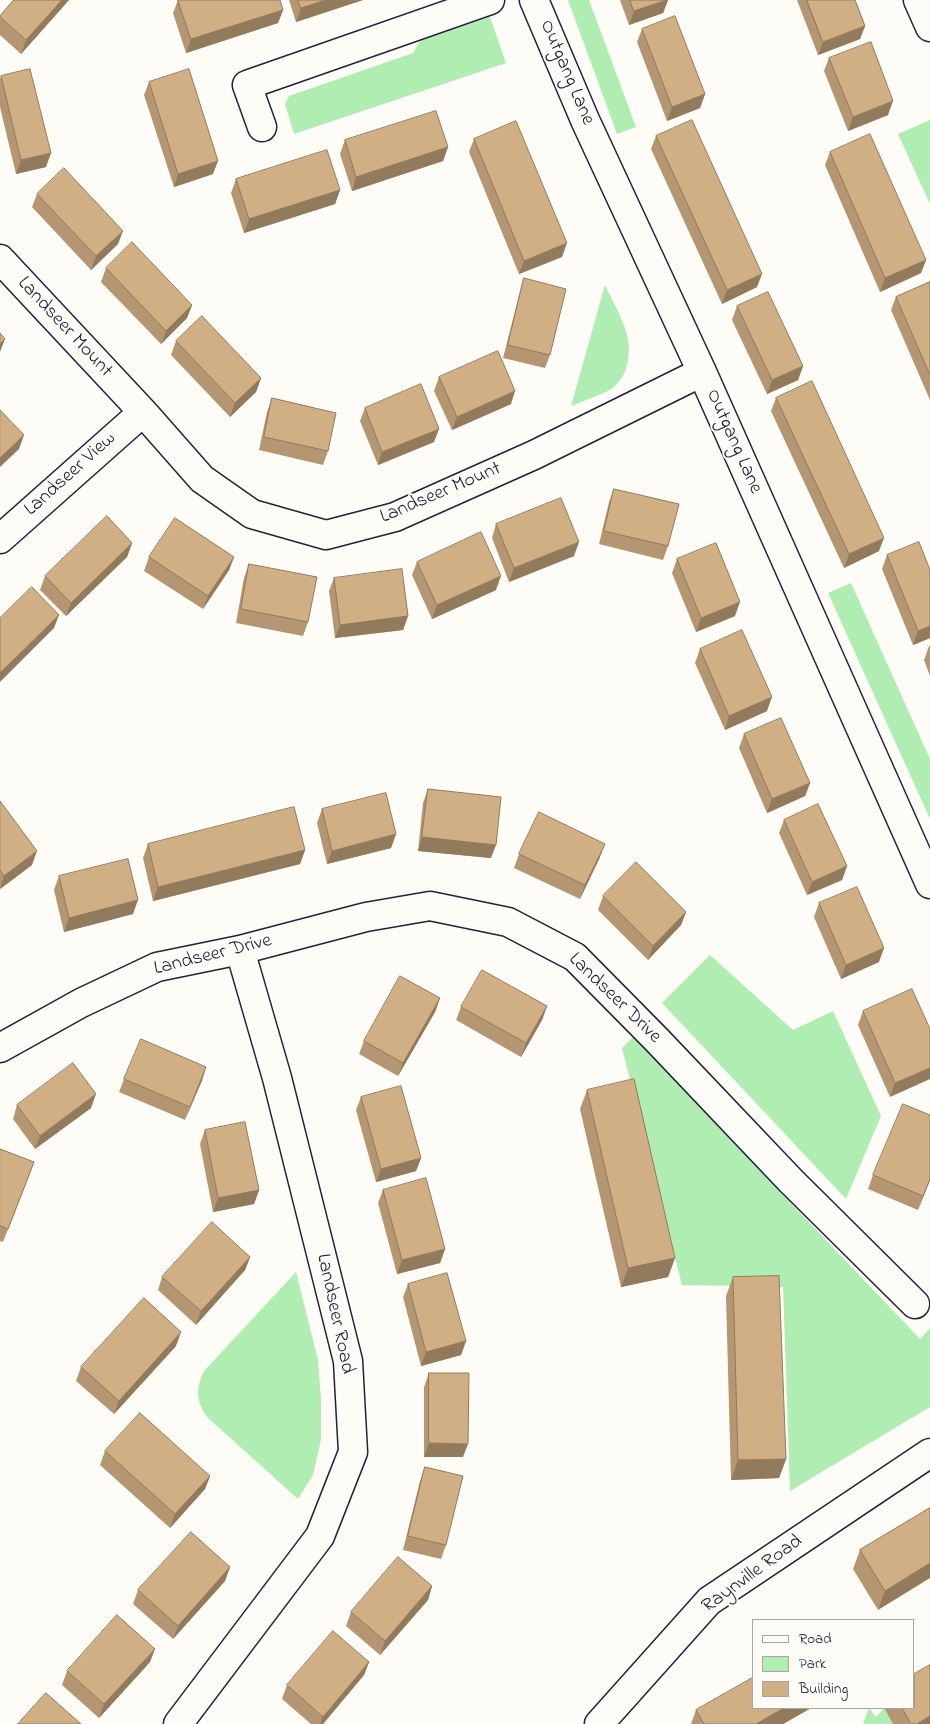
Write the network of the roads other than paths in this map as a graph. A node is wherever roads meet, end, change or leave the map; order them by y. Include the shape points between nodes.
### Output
1 (490, 0) edge
2 (534, 0) edge
3 (918, 0) edge
4 (930, 27) edge
5 (262, 127) dead end
6 (0, 260) edge
7 (702, 372) junction
8 (143, 412) junction
9 (0, 539) edge
10 (930, 884) edge
11 (240, 950) junction
12 (2, 1042) edge
13 (915, 1304) dead end
14 (930, 1453) edge
15 (178, 1724) edge
16 (599, 1724) edge

1 - 5 street via 247,85
2 - 7 street, Outgang Lane via 585,120
3 - 4 street
6 - 8 street, Landseer Mount
7 - 8 street, Landseer Mount via 395,517 326,535 252,514 202,480
7 - 10 street, Outgang Lane
8 - 9 street, Landseer View
11 - 12 street, Landseer Drive via 157,967
11 - 13 street, Landseer Drive via 366,918 430,906 508,922 575,957
11 - 15 street, Landseer Road via 277,1078 348,1361 353,1452 320,1536
14 - 16 street, Raynville Road via 709,1601

